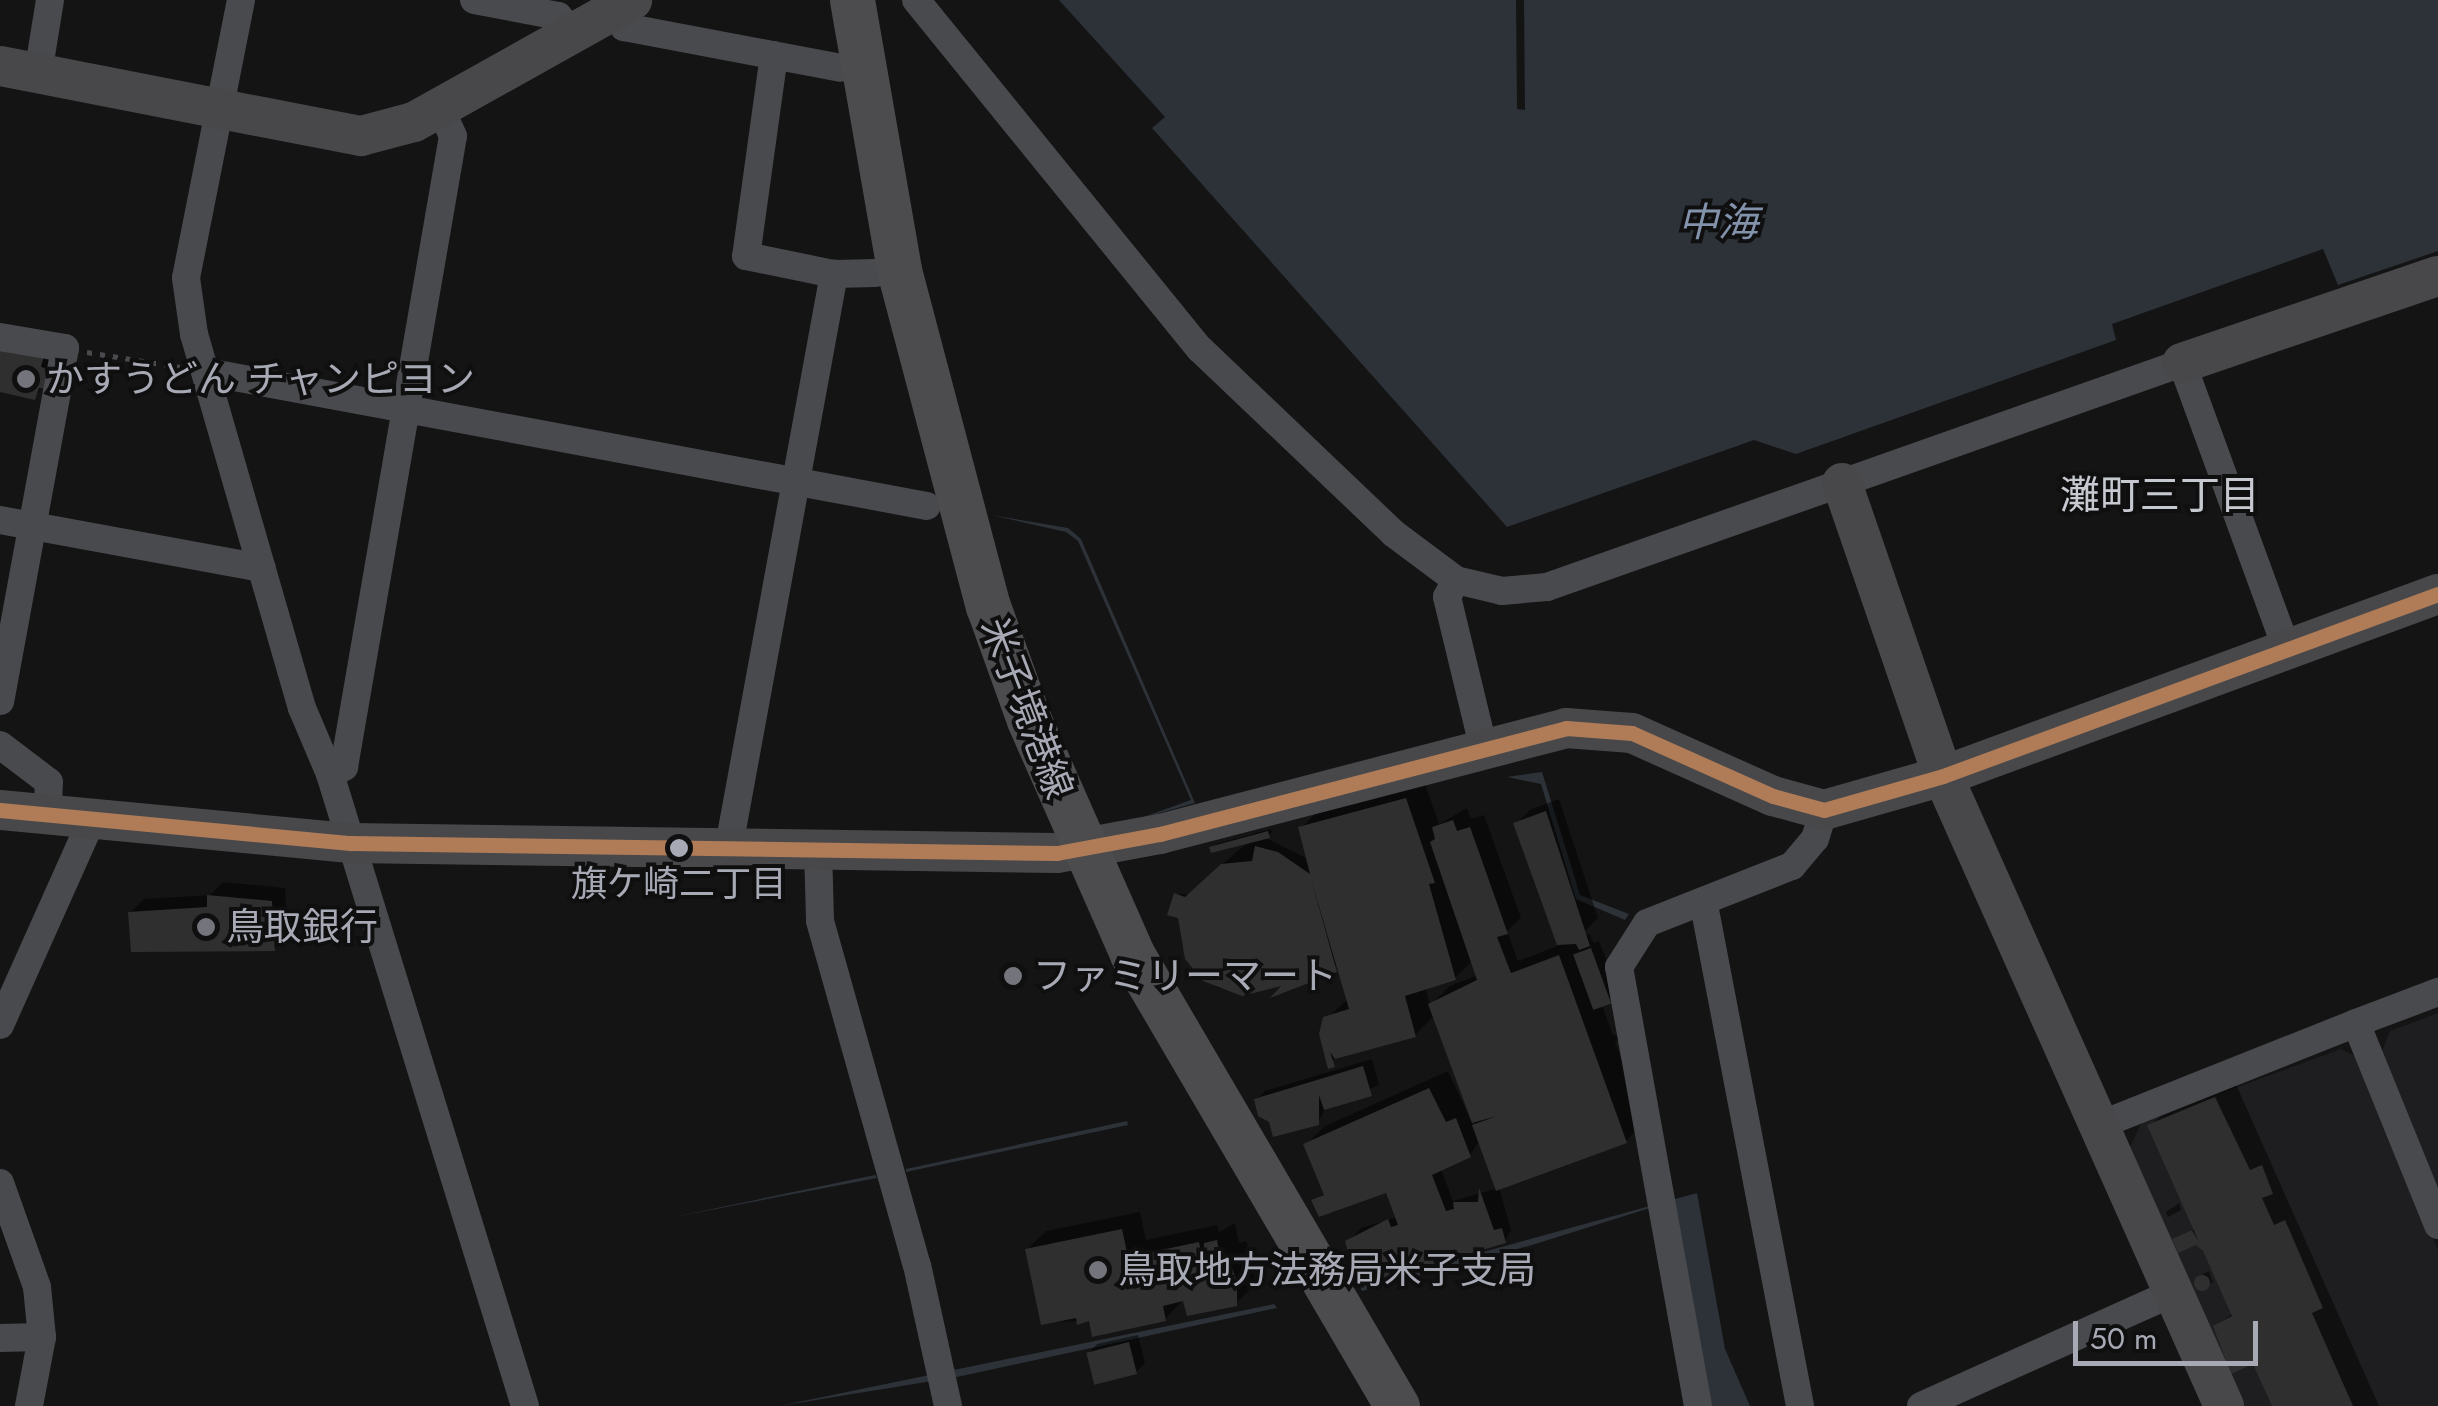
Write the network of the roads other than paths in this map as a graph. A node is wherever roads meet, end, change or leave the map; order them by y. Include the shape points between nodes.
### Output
1 (50, 0) edge
2 (241, 0) edge
3 (474, 0) edge
4 (829, 0) edge
5 (852, 0) edge
6 (916, 0) edge
7 (623, 5) edge
8 (574, 33) junction
9 (774, 55) junction
10 (840, 68) junction
11 (19, 70) edge
12 (220, 108) junction
13 (440, 108) junction
14 (854, 273) junction
15 (2437, 280) edge
16 (0, 336) edge
17 (2182, 363) junction
18 (207, 372) junction
19 (404, 404) junction
20 (796, 480) junction
21 (1842, 483) junction
22 (927, 506) junction
23 (0, 520) edge
24 (34, 526) junction
25 (262, 568) junction
26 (1456, 580) junction
27 (2438, 594) edge
28 (2287, 650) junction
29 (0, 701) edge
30 (0, 745) edge
31 (1484, 746) junction
32 (330, 774) junction
33 (1943, 776) junction
34 (0, 810) edge
35 (1824, 810) junction
36 (47, 816) junction
37 (91, 822) junction
38 (350, 842) junction
39 (729, 846) junction
40 (818, 848) junction
41 (1070, 852) junction
42 (1704, 905) junction
43 (2438, 992) edge
44 (2356, 1023) junction
45 (0, 1025) edge
46 (2100, 1125) junction
47 (0, 1183) edge
48 (2438, 1226) edge
49 (2173, 1293) junction
50 (42, 1337) junction
51 (0, 1338) edge
52 (944, 1384) edge
53 (1378, 1404) edge
54 (30, 1406) edge
55 (525, 1406) edge
56 (1698, 1406) edge
57 (1800, 1406) edge
58 (1921, 1406) edge
59 (2224, 1406) edge

1 - 11 street
2 - 12 street
3 - 8 street via 558,16
4 - 10 main road, 米子境港線
5 - 41 main road, 米子境港線 via 899,270 958,501
6 - 26 street via 1200,349 1393,533
7 - 8 street
7 - 9 street via 624,27
8 - 13 street
9 - 10 street
9 - 14 street via 746,256
10 - 14 main road, 米子境港線
11 - 12 street
12 - 13 street via 361,136
12 - 18 street via 186,278
13 - 19 street via 452,136
14 - 20 street
14 - 22 main road, 米子境港線
15 - 17 street
16 - 24 street via 65,348
17 - 21 street
17 - 28 street
18 - 19 street
18 - 25 street
19 - 20 street
19 - 32 street via 344,767
20 - 22 street
20 - 39 street
21 - 26 street via 1547,587 1502,591
21 - 33 street
22 - 41 main road, 米子境港線
23 - 24 street
24 - 25 street
24 - 29 street
25 - 32 street via 302,708
26 - 31 street via 1447,597
27 - 28 street
28 - 33 street
30 - 36 street via 49,782
31 - 35 street via 1566,728 1632,734 1773,796
31 - 41 street
32 - 38 street
33 - 35 street
33 - 46 street
34 - 36 street
35 - 42 street via 1815,839 1792,866
36 - 37 street
37 - 38 street
37 - 45 street
38 - 39 street
38 - 55 street
39 - 40 street
40 - 41 street
40 - 52 street via 820,921
41 - 53 main road, 米子境港線
42 - 56 street via 1647,924 1620,967
42 - 57 street
43 - 44 street
44 - 46 street
44 - 48 street
46 - 49 street
47 - 50 street via 37,1287
49 - 58 street
49 - 59 street
50 - 51 street
50 - 54 street

